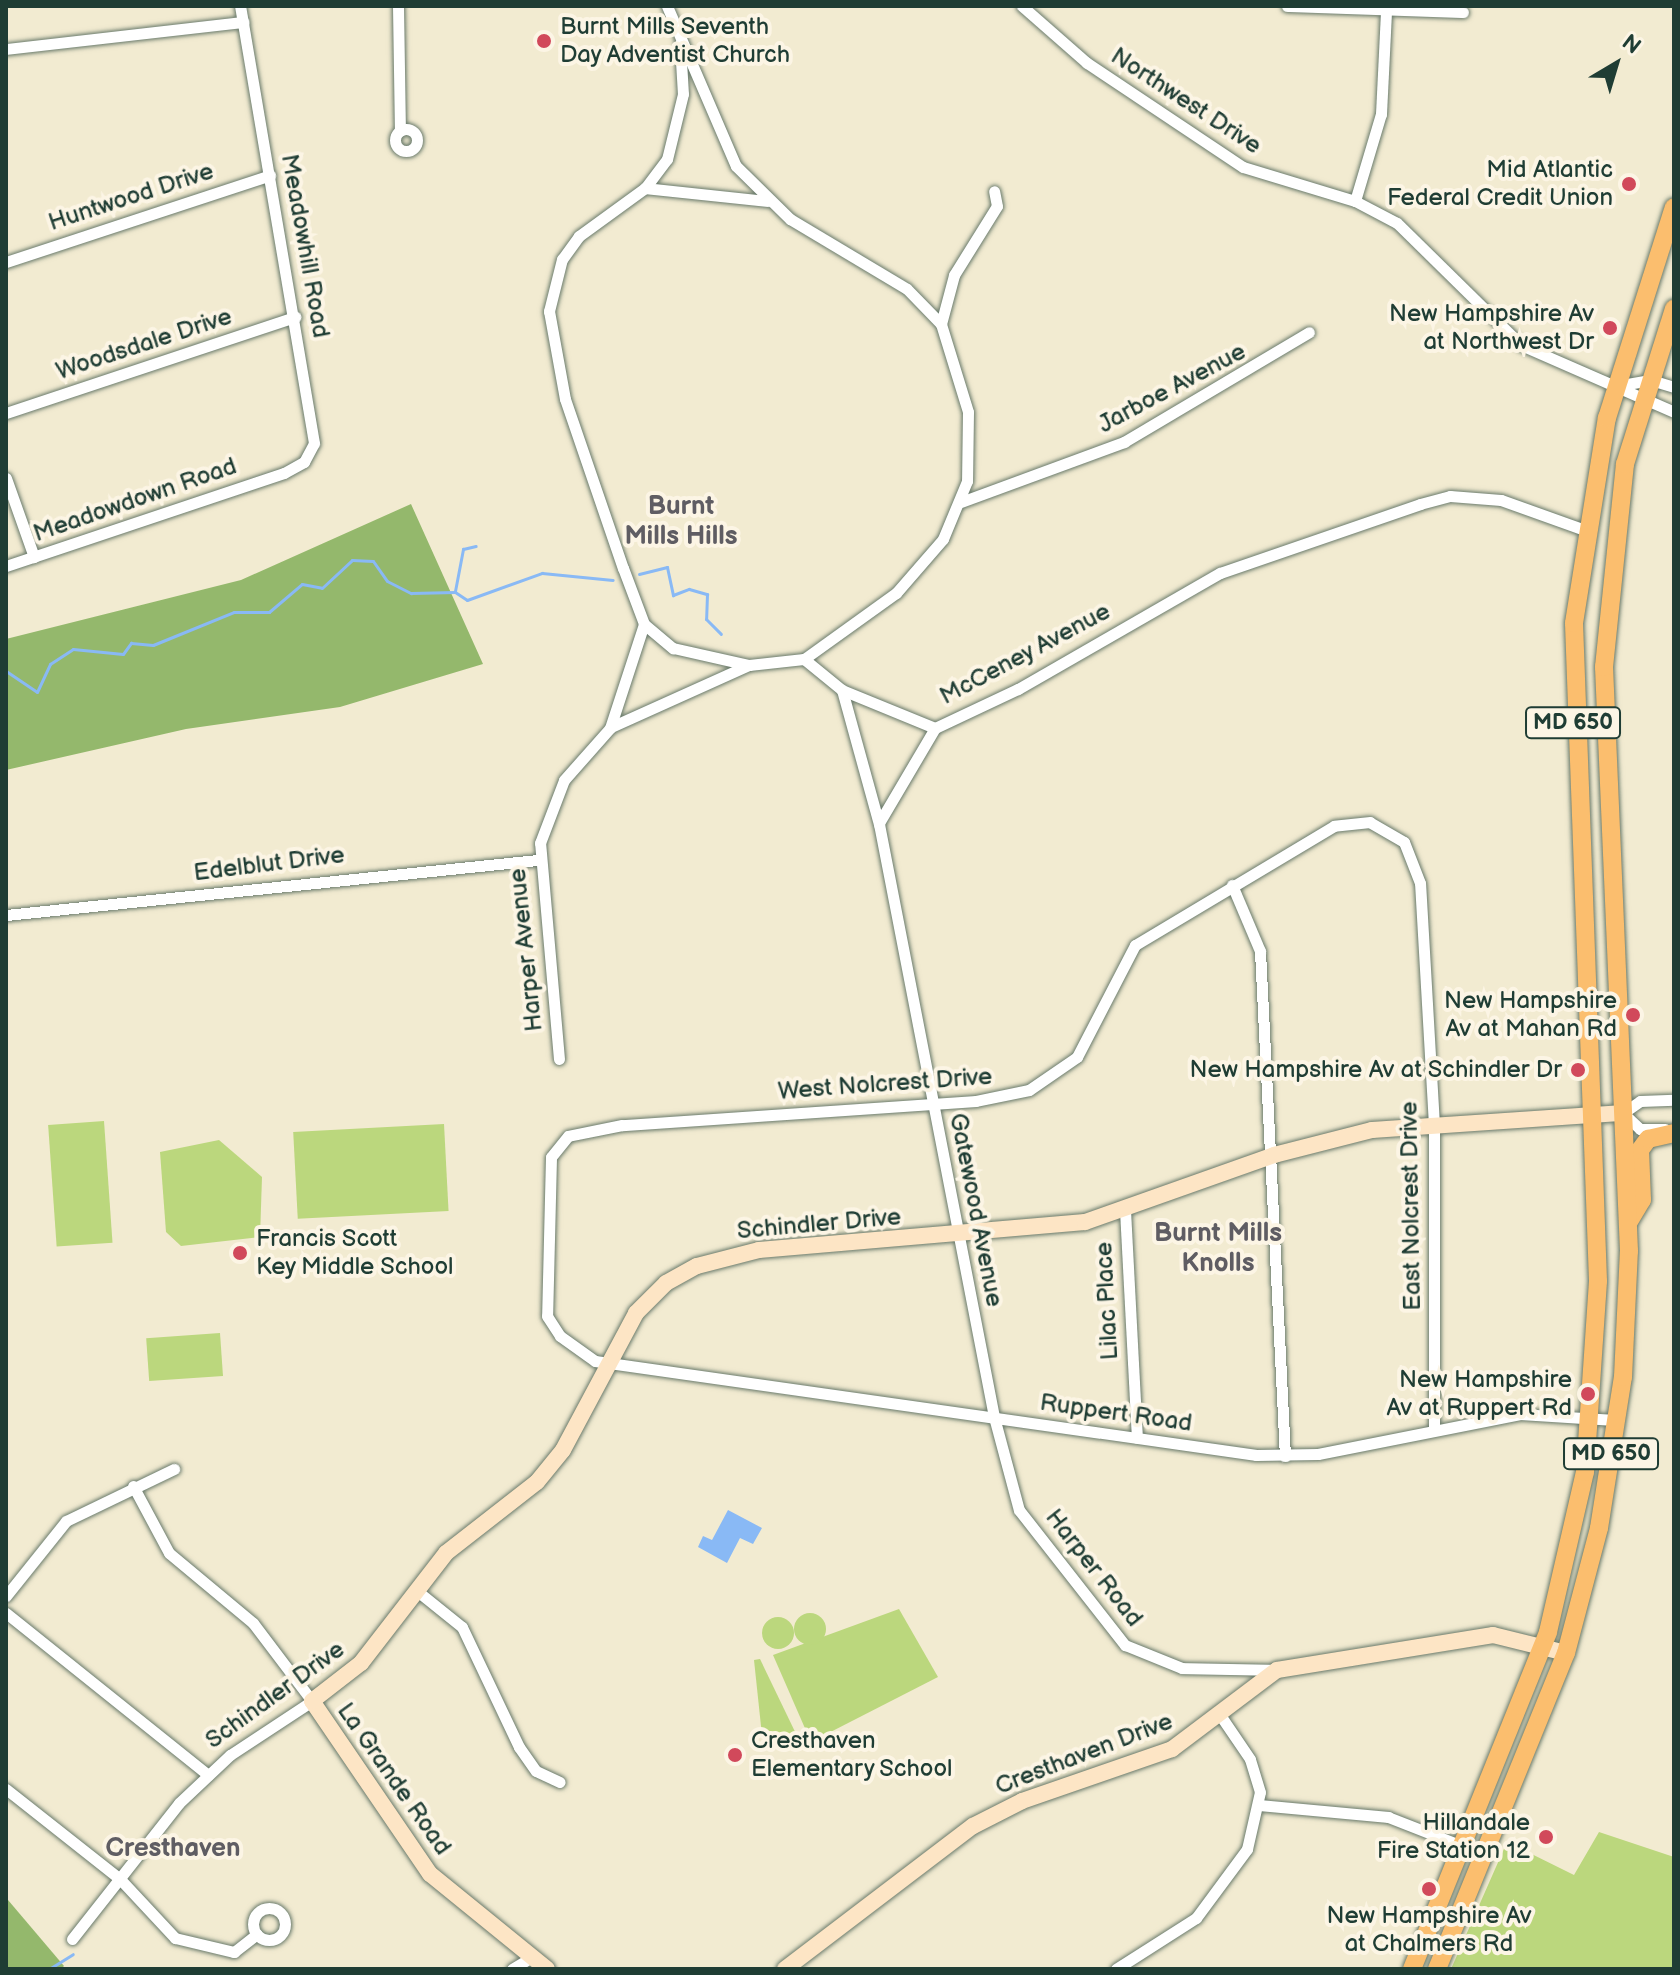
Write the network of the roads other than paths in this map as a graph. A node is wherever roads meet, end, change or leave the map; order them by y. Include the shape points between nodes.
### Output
1 (240, 6) edge
2 (398, 6) edge
3 (667, 6) edge
4 (1022, 6) edge
5 (1287, 6) edge
6 (1463, 12) dead end
7 (1386, 13) junction
8 (243, 22) junction
9 (680, 44) junction
10 (6, 49) edge
11 (400, 131) dead end
12 (270, 175) junction
13 (645, 188) junction
14 (994, 191) dead end
15 (767, 201) junction
16 (1355, 201) junction
17 (1674, 207) edge
18 (6, 262) edge
19 (1674, 309) edge
20 (295, 317) junction
21 (941, 324) junction
22 (1309, 332) dead end
23 (1651, 380) junction
24 (1616, 386) junction
25 (1674, 387) edge
26 (1643, 404) junction
27 (1674, 412) edge
28 (6, 413) edge
29 (277, 475) joint
30 (6, 478) edge
31 (960, 503) junction
32 (1585, 530) junction
33 (34, 557) junction
34 (6, 566) edge
35 (644, 624) junction
36 (804, 659) junction
37 (749, 665) junction
38 (842, 690) junction
39 (610, 728) junction
40 (935, 728) junction
41 (879, 824) junction
42 (1404, 842) joint
43 (537, 860) junction
44 (1232, 885) junction
45 (6, 915) edge
46 (559, 1059) dead end
47 (1674, 1100) edge
48 (932, 1103) junction
49 (1623, 1113) junction
50 (1591, 1117) junction
51 (1434, 1125) junction
52 (1674, 1131) edge
53 (1274, 1155) junction
54 (1125, 1210) junction
55 (1628, 1223) junction
56 (958, 1237) junction
57 (609, 1362) junction
58 (994, 1417) junction
59 (1592, 1417) junction
60 (1615, 1420) junction
61 (1434, 1429) junction
62 (1137, 1438) junction
63 (1285, 1456) junction
64 (174, 1469) dead end
65 (133, 1486) junction
66 (416, 1590) junction
67 (6, 1596) edge
68 (6, 1613) edge
69 (1544, 1644) junction
70 (1566, 1653) junction
71 (1277, 1670) junction
72 (312, 1701) junction
73 (1220, 1715) junction
74 (208, 1775) junction
75 (560, 1782) dead end
76 (7, 1792) edge
77 (1259, 1805) junction
78 (1463, 1845) junction
79 (1483, 1854) junction
80 (120, 1879) junction
81 (257, 1934) dead end
82 (72, 1939) dead end
83 (532, 1957) junction
84 (512, 1969) edge
85 (547, 1969) edge
86 (785, 1969) edge
87 (1116, 1969) edge
88 (1412, 1969) edge
89 (1437, 1969) edge

1 - 8 street, Meadowhill Road
2 - 11 street
3 - 9 street
4 - 16 street, Northwest Drive via 1087,63 1243,167
5 - 7 street
6 - 7 street
7 - 16 street via 1381,114
8 - 10 street
8 - 12 street, Meadowhill Road
9 - 13 street via 678,131
9 - 15 street via 728,154
12 - 18 street, Huntwood Drive
12 - 20 street, Meadowhill Road
13 - 15 street
13 - 35 street via 579,236 562,259 549,311 577,440
14 - 21 street via 997,206 954,275
15 - 21 street via 907,289
16 - 24 street, Northwest Drive via 1419,240 1477,309 1521,345
17 - 24 main road, MD 650
19 - 23 main road, MD 650
20 - 28 street, Woodsdale Drive
20 - 29 street, Meadowhill Road via 314,443 304,462
21 - 31 street via 968,412
22 - 31 street, Jarboe Avenue via 1124,442
23 - 24 street
23 - 25 street
23 - 26 main road, MD 650
24 - 26 street, Northwest Drive
24 - 32 main road, MD 650
26 - 27 street, Northwest Drive
26 - 49 main road, MD 650 via 1613,540 1604,667
29 - 33 street, Meadowdown Road
30 - 33 street
31 - 36 street via 943,539 896,593
32 - 40 street, McCeney Avenue via 1501,500 1450,496 1420,504 1220,573 1018,689
32 - 50 main road, MD 650 via 1572,676
33 - 34 street, Meadowdown Road
35 - 37 street via 673,648
35 - 39 street, Harper Avenue
36 - 37 street
36 - 38 street, McCeney Avenue
37 - 39 street
38 - 40 street, McCeney Avenue
38 - 41 street, Gatewood Avenue
39 - 43 street, Harper Avenue via 564,780
40 - 41 street
41 - 48 street, Gatewood Avenue
42 - 44 street, West Nolcrest Drive via 1370,822 1334,826
42 - 51 street, East Nolcrest Drive via 1420,883
43 - 45 street, Edelblut Drive
43 - 46 street, Harper Avenue
44 - 48 street, West Nolcrest Drive via 1135,945 1093,1034 1055,1075 1014,1096
44 - 53 street via 1260,951
47 - 49 street via 1640,1101
48 - 56 street, Gatewood Avenue
48 - 57 street, West Nolcrest Drive via 622,1125 568,1136 548,1173 547,1316 576,1351
49 - 50 street, Schindler Drive
49 - 52 street via 1640,1129
49 - 55 main road, MD 650
50 - 51 street, Schindler Drive
50 - 59 main road, MD 650 via 1598,1281
51 - 53 street, Schindler Drive via 1372,1130
51 - 61 street, East Nolcrest Drive
52 - 55 main road via 1648,1139 1640,1150 1642,1200
53 - 54 street, Schindler Drive
53 - 63 street
54 - 56 street, Schindler Drive via 1049,1229
54 - 62 street, Lilac Place
55 - 60 main road, MD 650 via 1628,1324
56 - 57 street, Schindler Drive via 759,1250 697,1266 645,1302
56 - 58 street, Gatewood Avenue
57 - 58 street, Ruppert Road
57 - 66 street, Schindler Drive via 563,1450 537,1482 446,1553
58 - 62 street, Ruppert Road
58 - 71 street, Harper Road via 1019,1510 1125,1645 1182,1668
59 - 60 street, Ruppert Road
59 - 61 street, Ruppert Road via 1520,1414
59 - 69 main road, MD 650 via 1575,1527
60 - 70 main road, MD 650 via 1599,1528
61 - 63 street, Ruppert Road
62 - 63 street, Ruppert Road
64 - 65 street
65 - 67 street via 66,1521
65 - 72 street, La Grande Road via 169,1553 253,1623
66 - 72 street, Schindler Drive via 361,1663
66 - 75 street via 462,1627 519,1747 536,1771
68 - 74 street
69 - 70 street, Cresthaven Drive
69 - 71 street, Cresthaven Drive via 1493,1635
69 - 78 main road, MD 650
70 - 79 main road, MD 650
71 - 73 street, Cresthaven Drive
72 - 74 street, Schindler Drive
72 - 83 street, La Grande Road via 430,1874
73 - 77 street via 1250,1759
73 - 86 street, Cresthaven Drive via 1172,1749 1022,1801 973,1826
74 - 80 street, Schindler Drive
76 - 80 street
77 - 78 street via 1388,1817
77 - 87 street via 1247,1849 1217,1898
78 - 79 street
78 - 88 main road, MD 650
79 - 89 main road, MD 650
80 - 81 street via 187,1944 234,1952
80 - 82 street, Schindler Drive
83 - 84 street
83 - 85 street, La Grande Road

